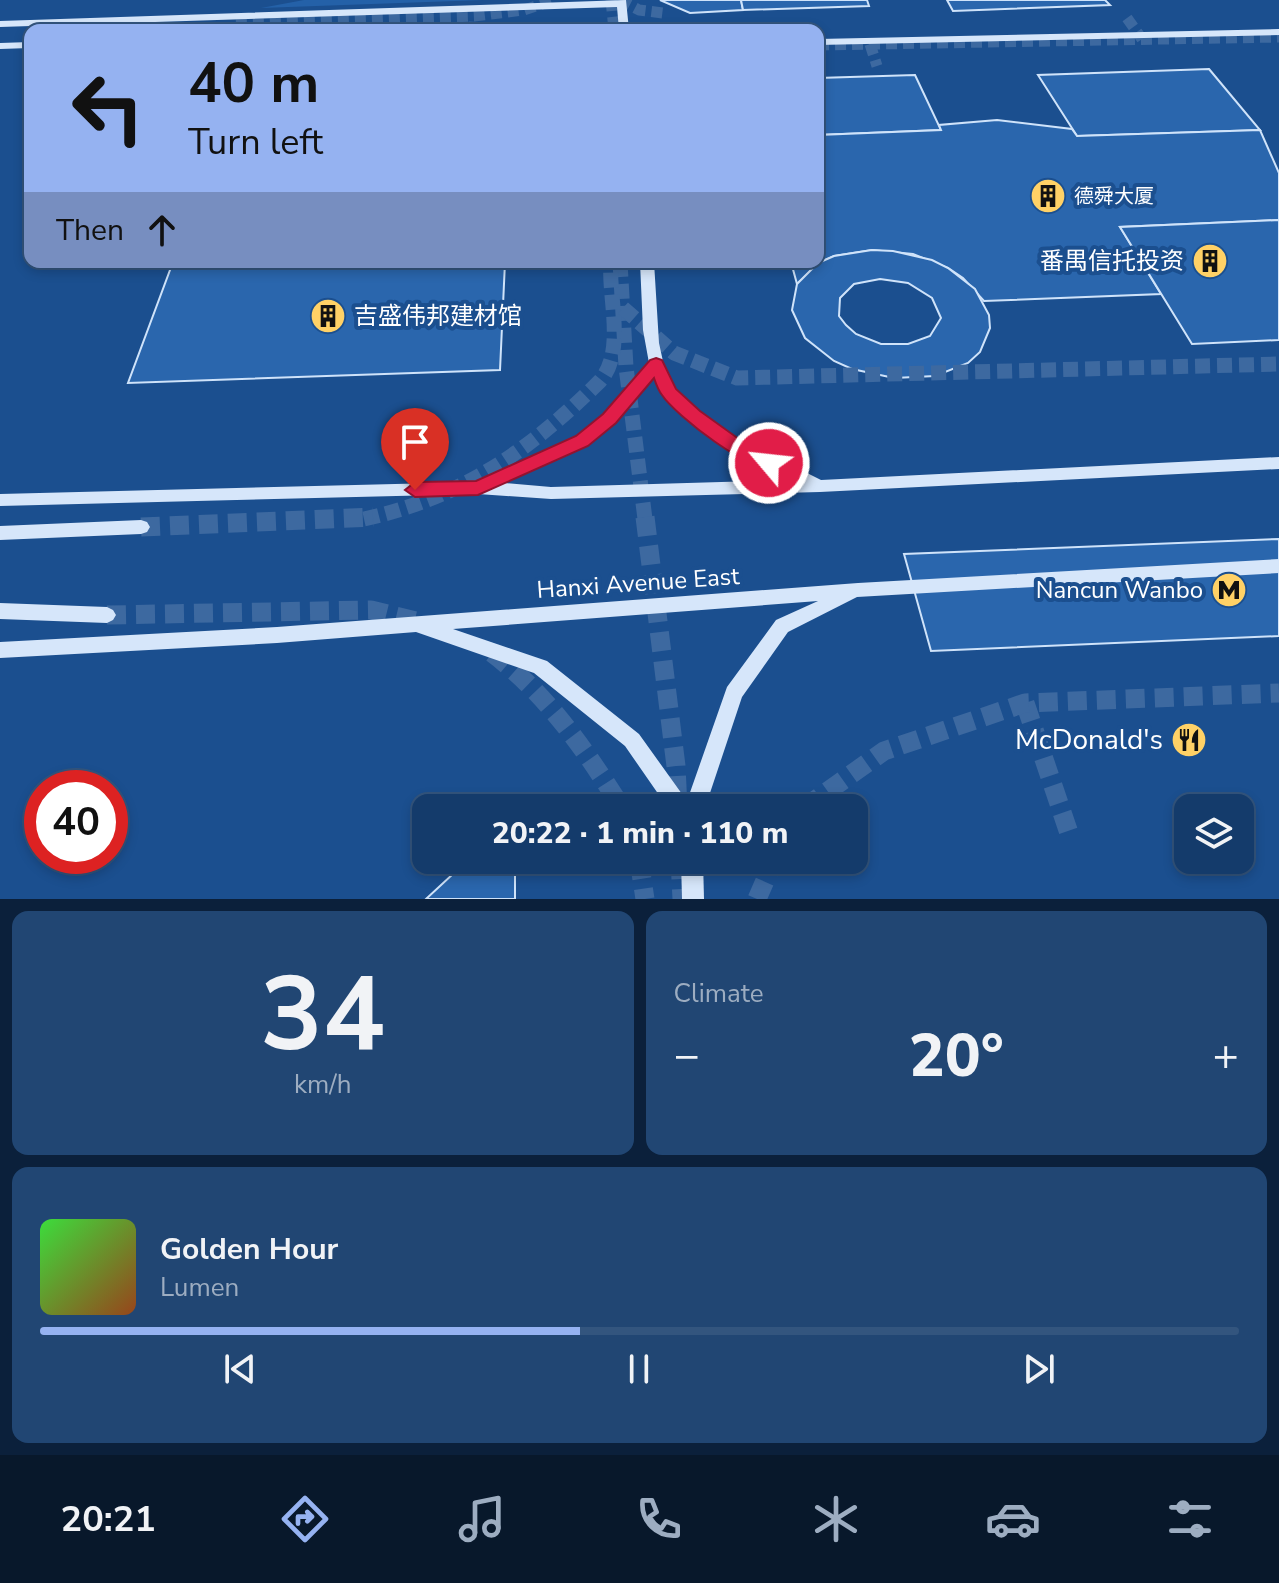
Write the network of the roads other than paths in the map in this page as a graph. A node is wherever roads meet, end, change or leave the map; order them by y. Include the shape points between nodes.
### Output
1 (621, 2) edge
2 (0, 24) edge
3 (623, 24) edge
4 (1279, 32) edge
5 (24, 33) edge
6 (0, 34) edge
7 (824, 42) edge
8 (24, 45) edge
9 (0, 46) edge
10 (24, 55) edge
11 (0, 56) edge
12 (648, 268) edge
13 (656, 364) junction
14 (1279, 463) edge
15 (820, 486) junction
16 (478, 488) junction
17 (0, 500) edge
18 (141, 527) tunnel mouth
19 (0, 533) edge
20 (1279, 566) edge
21 (858, 590) junction
22 (0, 611) edge
23 (107, 615) tunnel mouth
24 (416, 624) junction
25 (0, 650) edge
26 (670, 794) edge
27 (700, 794) edge
28 (692, 874) edge
29 (693, 899) edge

1 - 2 street
1 - 3 street
4 - 7 street
5 - 6 street
8 - 9 street
10 - 11 street
12 - 13 street
13 - 15 street via 669,393 694,416 744,452
13 - 16 street via 610,418 582,441
14 - 15 street
15 - 16 street via 551,493
16 - 17 street
18 - 19 street
20 - 21 street, Hanxi Avenue East
21 - 24 street, Hanxi Avenue East
21 - 27 street via 782,626 734,693
22 - 23 street
24 - 25 street, Hanxi Avenue East
24 - 26 street via 540,667 632,740
28 - 29 street

